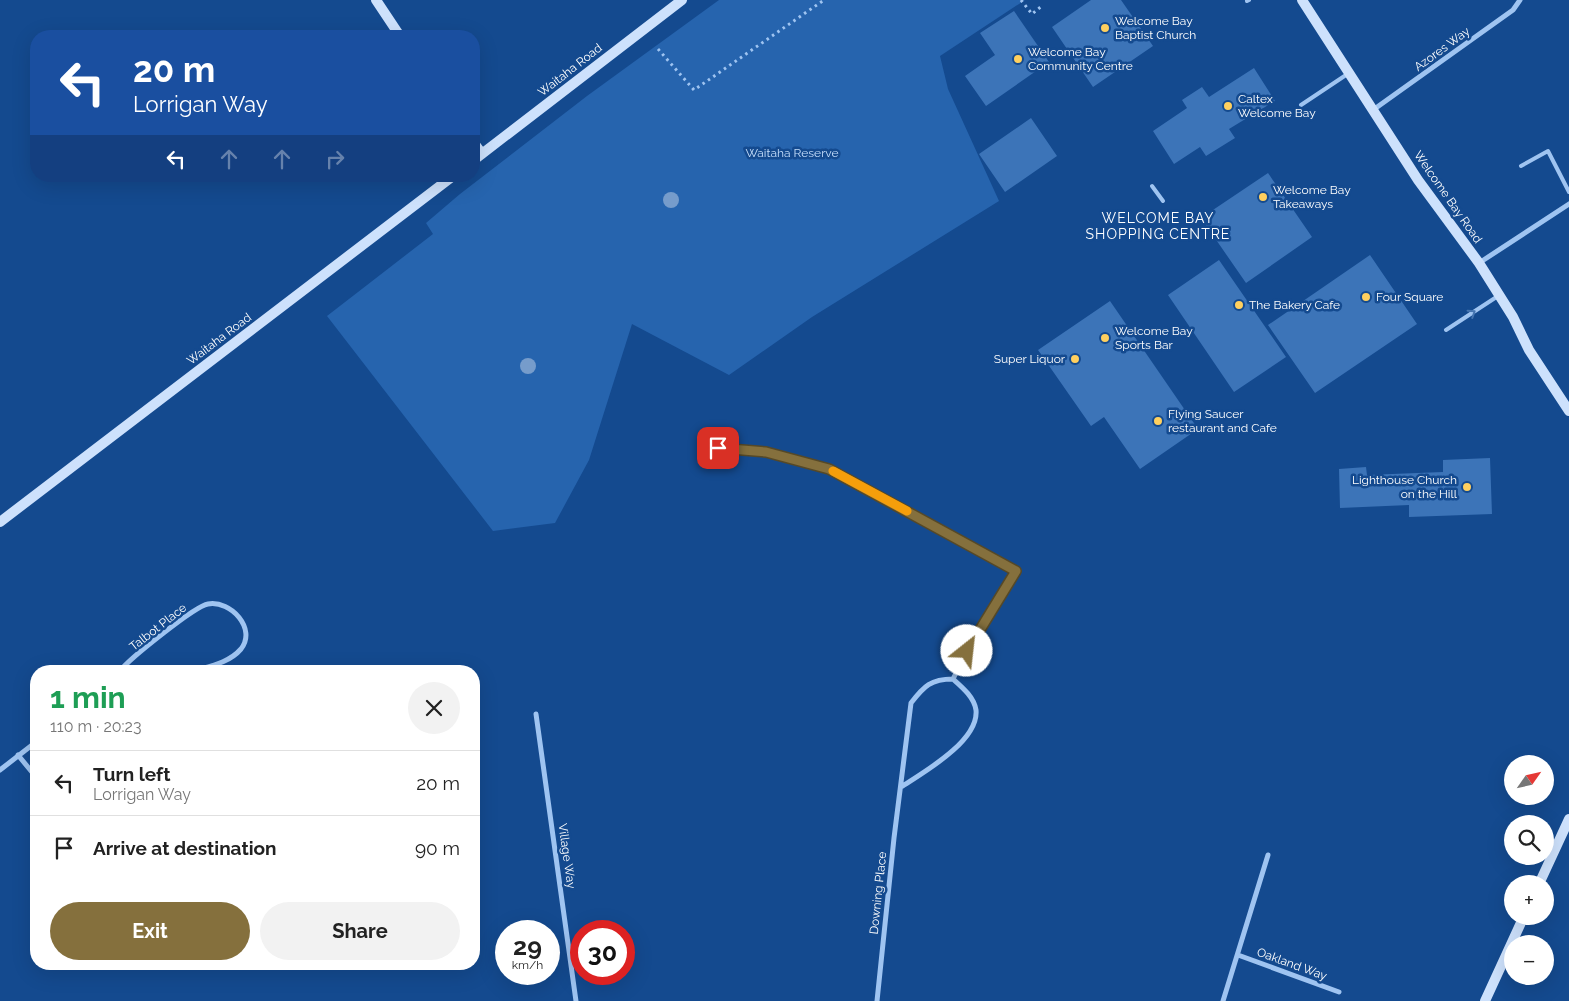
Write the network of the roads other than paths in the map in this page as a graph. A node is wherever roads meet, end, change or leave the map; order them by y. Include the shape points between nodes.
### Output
1 (376, 0) edge
2 (682, 0) edge
3 (1302, 0) edge
4 (1520, 0) edge
5 (396, 30) edge
6 (1349, 73) junction
7 (1301, 105) dead end
8 (1373, 110) junction
9 (480, 155) edge
10 (1521, 166) dead end
11 (445, 182) edge
12 (1152, 186) dead end
13 (1569, 192) edge
14 (1163, 201) dead end
15 (1569, 204) edge
16 (1479, 263) junction
17 (1499, 296) junction
18 (1446, 330) dead end
19 (1569, 411) edge
20 (718, 448) dead end
21 (0, 522) edge
22 (127, 665) edge
23 (213, 665) edge
24 (953, 679) junction
25 (536, 714) dead end
26 (30, 746) edge
27 (18, 755) junction
28 (0, 770) edge
29 (30, 770) edge
30 (902, 787) junction
31 (1569, 819) edge
32 (1268, 855) dead end
33 (1543, 875) edge
34 (1520, 925) edge
35 (1238, 955) junction
36 (1339, 992) dead end
37 (576, 1001) edge
38 (877, 1001) edge
39 (1224, 1001) edge
40 (1485, 1001) edge

1 - 5 street
2 - 9 street, Waitaha Road
3 - 6 street, Welcome Bay Road
4 - 8 street, Azores Way via 1513,10
6 - 7 lane
6 - 8 street, Welcome Bay Road
8 - 16 street, Welcome Bay Road via 1418,180
10 - 13 lane via 1548,151
11 - 21 street, Waitaha Road
12 - 14 lane
15 - 16 street
16 - 17 street, Welcome Bay Road
18 -> 17 lane
17 - 19 street, Welcome Bay Road
20 - 24 street via 766,452 829,469 1016,571 974,637
22 - 23 street, Talbot Place via 197,609 217,604 241,619 246,630 240,650
24 - 30 street, Downing Place via 940,679 923,687 912,703
24 - 30 street via 968,693 976,709 974,726 962,742
25 - 37 street, Village Way
26 - 27 street
27 - 28 street
27 - 29 street
30 - 38 street, Downing Place
31 - 33 street
32 - 35 street, Oakland Way
34 - 40 street
35 - 36 street, Oakland Way
35 - 39 street, Oakland Way

